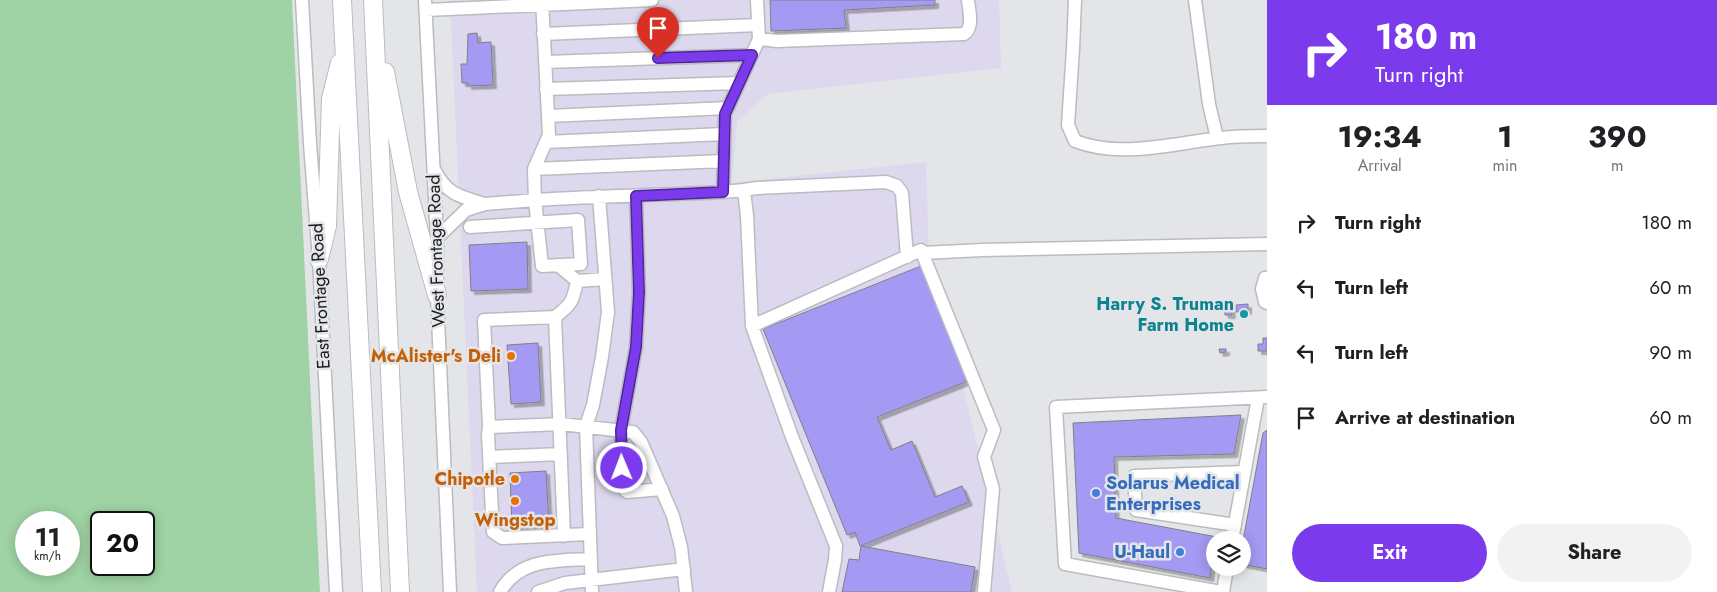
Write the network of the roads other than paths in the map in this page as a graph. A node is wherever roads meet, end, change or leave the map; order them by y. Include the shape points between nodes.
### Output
1 (302, 0) edge
2 (342, 0) edge
3 (373, 0) edge
4 (652, 0) edge
5 (757, 0) edge
6 (968, 0) edge
7 (1075, 0) edge
8 (1195, 0) edge
9 (542, 2) edge
10 (425, 5) edge
11 (758, 25) junction
12 (374, 26) junction
13 (543, 34) junction
14 (758, 39) junction
15 (344, 43) junction
16 (752, 55) junction
17 (545, 62) junction
18 (739, 83) junction
19 (546, 89) junction
20 (728, 108) junction
21 (548, 116) junction
22 (724, 134) junction
23 (1267, 136) edge
24 (1217, 138) junction
25 (546, 142) junction
26 (724, 161) junction
27 (433, 166) junction
28 (534, 169) junction
29 (744, 190) junction
30 (723, 192) junction
31 (599, 196) junction
32 (636, 196) junction
33 (535, 200) junction
34 (485, 204) junction
35 (537, 222) junction
36 (470, 227) dead end
37 (437, 238) junction
38 (1267, 244) edge
39 (922, 253) junction
40 (906, 257) junction
41 (318, 259) junction
42 (558, 265) junction
43 (1267, 278) edge
44 (605, 279) junction
45 (576, 281) junction
46 (437, 295) junction
47 (1267, 303) edge
48 (555, 317) junction
49 (752, 326) junction
50 (1262, 397) edge
51 (560, 424) junction
52 (586, 426) junction
53 (489, 428) junction
54 (621, 430) junction
55 (561, 454) junction
56 (489, 457) junction
57 (1244, 472) junction
58 (662, 489) junction
59 (1235, 525) junction
60 (1234, 531) edge
61 (589, 534) junction
62 (564, 536) junction
63 (590, 559) junction
64 (684, 569) junction
65 (1225, 576) edge
66 (591, 586) edge
67 (336, 592) edge
68 (372, 592) edge
69 (400, 592) edge
70 (450, 592) edge
71 (500, 592) edge
72 (538, 592) edge
73 (686, 592) edge
74 (829, 592) edge
75 (984, 592) edge
76 (1222, 592) edge

1 - 41 street, East Frontage Road
2 - 15 highway
3 - 12 highway
4 - 9 street
5 - 11 street
6 - 14 street via 970,27 964,34
7 - 24 street via 1068,125 1076,141 1092,148 1123,150
8 - 24 street via 1209,104
9 - 10 street
9 - 13 street
10 - 27 street, West Frontage Road
11 - 13 street
11 - 14 street
12 - 46 highway via 408,192
12 - 69 highway
13 - 17 street
14 - 16 street
15 - 41 highway via 331,99 326,226
15 - 68 highway
16 - 17 street
16 - 18 street
17 - 19 street
18 - 19 street
18 - 20 street
19 - 21 street
20 - 21 street
20 - 22 street
21 - 25 street
22 - 25 street
22 - 26 street
23 - 24 street
25 - 28 street
26 - 28 street
26 - 30 street
27 - 34 street via 440,182 453,194
27 - 37 street, West Frontage Road
28 - 33 street
29 - 30 street
29 - 40 street via 886,182 897,186 902,193
29 - 49 street
30 - 32 street
31 - 32 street
31 - 33 street
31 - 44 street
32 - 54 street via 639,292 636,342
33 - 34 street
33 - 35 street
34 - 37 street via 466,210
35 - 36 street
35 - 42 street via 542,266
35 - 42 street via 578,220 581,264
37 - 46 street, West Frontage Road
38 - 39 street
39 - 40 street via 921,250
39 - 75 street via 994,430 984,457 993,489
40 - 49 street
41 - 67 street, East Frontage Road
42 - 45 street
43 - 47 street via 1262,289
44 - 45 street
44 - 52 street via 607,321 593,405
45 - 48 street via 573,298
46 - 70 street, West Frontage Road
48 - 51 street
48 - 53 street via 484,320
49 - 74 street via 836,546
50 - 57 street
50 - 76 street via 1056,407 1065,564
51 - 52 street
51 - 53 street
51 - 55 street
52 - 54 street
52 - 61 street
53 - 56 street
54 - 58 street via 633,432 641,442
54 - 58 street via 622,488 627,492
55 - 56 street
55 - 62 street
56 - 62 street via 493,532 502,538
57 - 59 street
57 - 59 street via 1134,476 1136,510
58 - 64 street via 674,516
59 - 60 street
61 - 62 street
61 - 63 street
63 - 66 street
63 - 71 street via 527,566 512,576
64 - 66 street
64 - 73 street
65 - 76 street
66 - 72 street via 565,583

